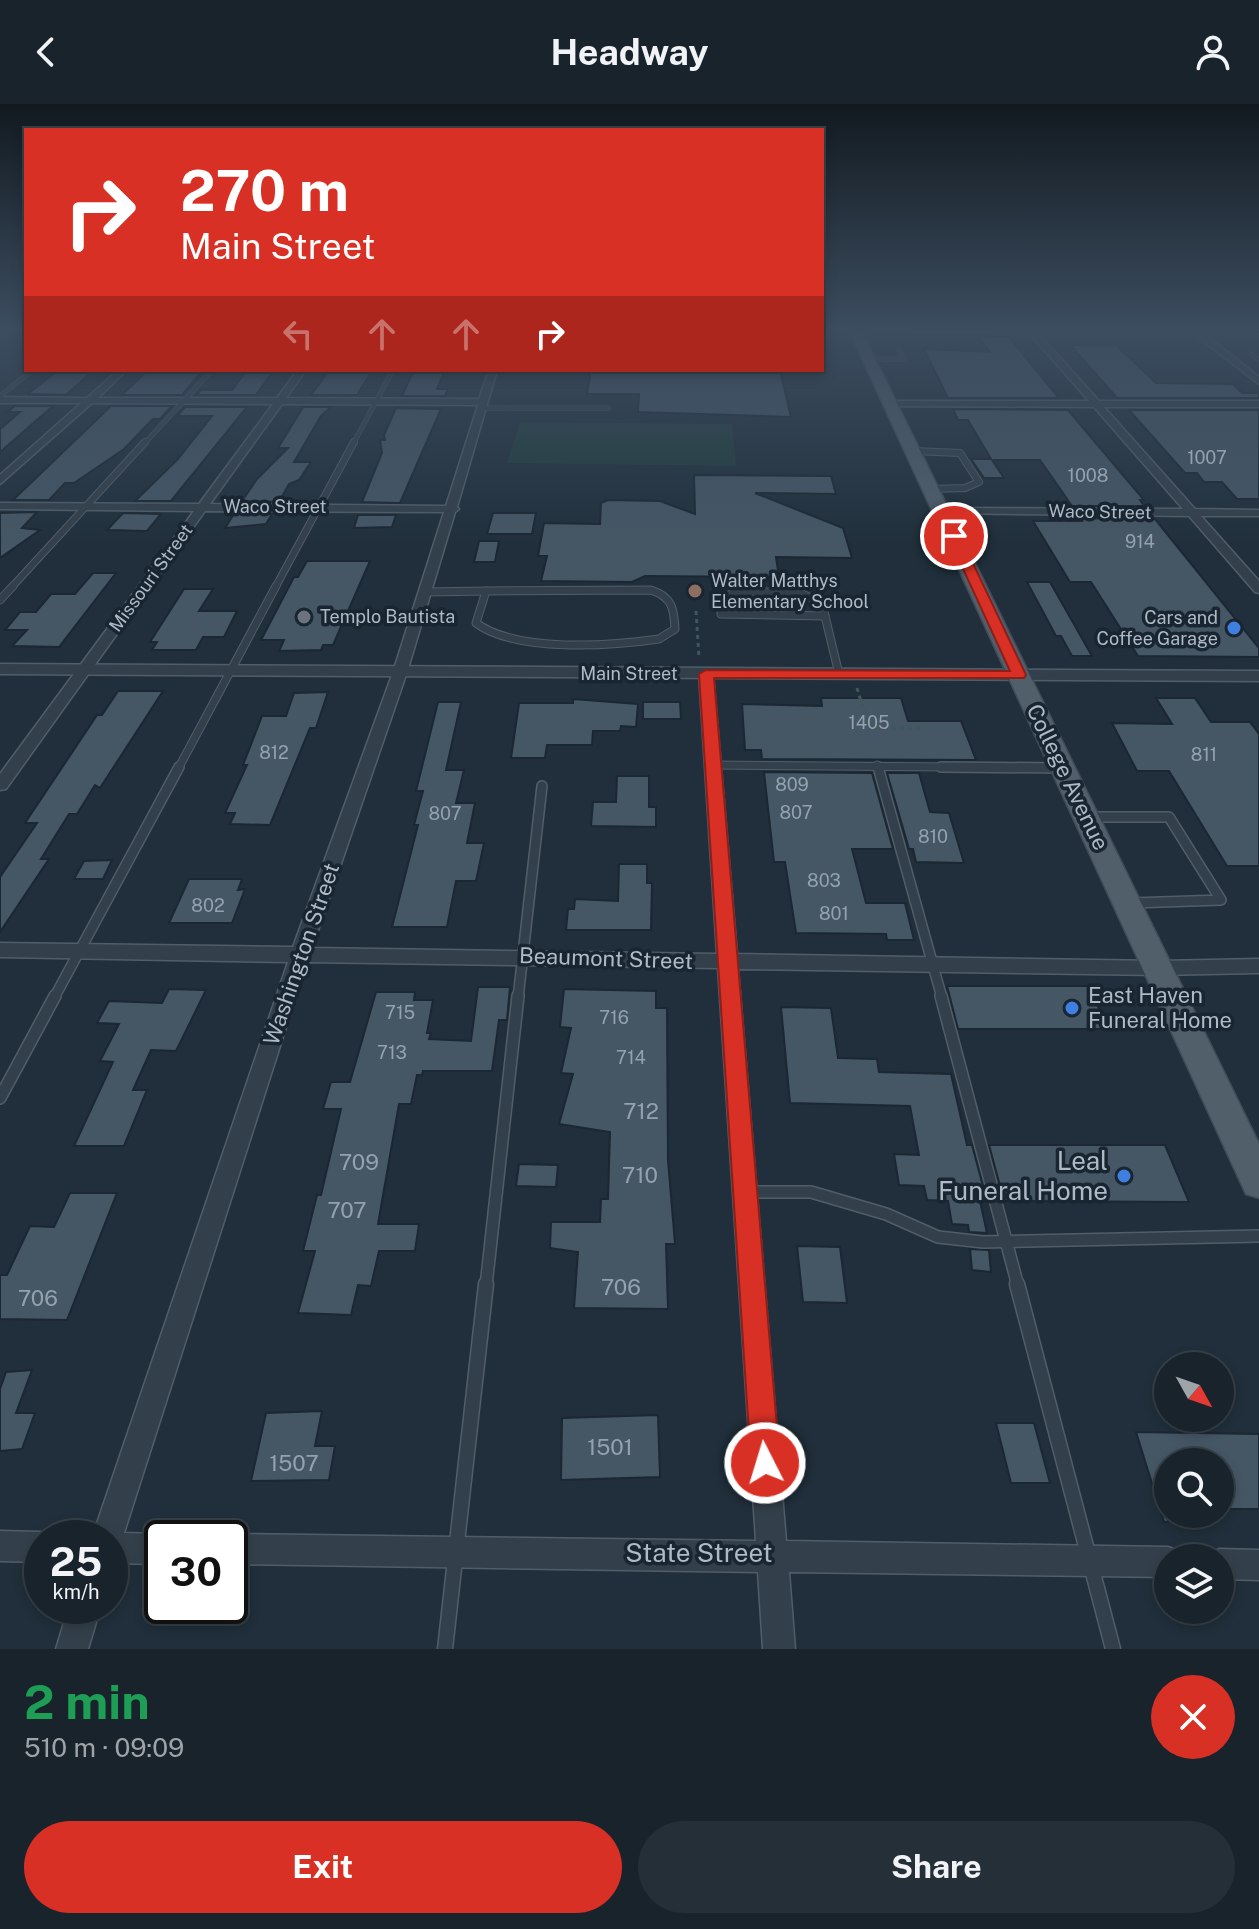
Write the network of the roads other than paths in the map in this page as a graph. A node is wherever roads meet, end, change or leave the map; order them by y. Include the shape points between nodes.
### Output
1 (87, 402) edge
2 (182, 402) edge
3 (279, 402) edge
4 (375, 402) edge
5 (379, 402) edge
6 (483, 402) edge
7 (1096, 403) junction
8 (890, 404) joint
9 (1259, 404) edge
10 (482, 405) junction
11 (608, 408) dead end
12 (913, 451) junction
13 (0, 481) edge
14 (931, 489) junction
15 (0, 506) edge
16 (86, 506) junction
17 (202, 507) junction
18 (318, 508) junction
19 (453, 509) junction
20 (941, 511) junction
21 (1193, 513) junction
22 (1259, 513) edge
23 (1259, 589) edge
24 (486, 591) junction
25 (426, 592) junction
26 (0, 600) edge
27 (825, 616) junction
28 (0, 669) edge
29 (84, 670) junction
30 (229, 671) junction
31 (400, 672) junction
32 (699, 674) junction
33 (846, 674) junction
34 (1019, 675) junction
35 (1259, 676) edge
36 (714, 765) junction
37 (877, 765) junction
38 (1064, 768) junction
39 (0, 785) edge
40 (542, 786) dead end
41 (1087, 817) junction
42 (1128, 904) junction
43 (0, 950) edge
44 (77, 951) junction
45 (300, 954) junction
46 (523, 956) junction
47 (727, 961) junction
48 (933, 964) junction
49 (1259, 966) edge
50 (1159, 968) junction
51 (0, 1098) edge
52 (1259, 1182) edge
53 (743, 1192) junction
54 (1259, 1236) edge
55 (1006, 1241) junction
56 (113, 1520) edge
57 (0, 1546) edge
58 (24, 1547) edge
59 (248, 1549) edge
60 (456, 1551) junction
61 (773, 1554) junction
62 (1089, 1559) junction
63 (1154, 1561) edge
64 (1234, 1564) edge
65 (1259, 1565) edge
66 (80, 1624) edge
67 (72, 1649) edge
68 (445, 1649) edge
69 (779, 1649) edge
70 (1113, 1649) edge

1 - 13 street
2 - 16 lane
3 - 17 street, Missouri Street
4 - 18 lane
5 - 10 street
6 - 10 street, Washington Street
7 - 8 street
7 - 9 street
7 - 21 street
8 - 12 main road, College Avenue
10 - 11 lane
10 - 19 street, Washington Street
12 - 14 main road, College Avenue
12 - 14 lane via 960,453 979,482
14 - 20 main road, College Avenue
15 - 16 street, Waco Street
16 - 17 street, Waco Street
16 - 26 lane
17 - 18 street, Waco Street
17 - 29 street, Missouri Street
18 - 19 street, Waco Street
18 - 30 lane
19 - 25 street, Washington Street
20 - 21 street, Waco Street
20 - 34 main road, College Avenue
21 - 22 street, Waco Street
21 - 23 street
24 - 24 lane via 651,590 674,601 675,629 645,641 508,640 476,623
24 - 25 lane
25 - 31 street, Washington Street
27 - 27 lane via 816,598 798,592 734,592 721,600 721,614 727,616
27 - 33 lane
28 - 29 street, Main Street
29 - 30 street, Main Street
29 - 39 street, Missouri Street
30 - 31 street, Main Street
30 - 44 lane
31 - 32 street, Main Street
31 - 45 street, Washington Street
32 - 33 street, Main Street
32 - 36 street
33 - 34 street, Main Street
34 - 35 street, Main Street
34 - 38 main road, College Avenue
36 - 37 lane
36 - 47 street
37 - 38 lane
37 - 48 lane
38 - 41 main road, College Avenue
40 - 46 lane
41 - 42 main road, College Avenue
41 - 42 lane via 1169,817 1221,900
42 - 50 main road, College Avenue
43 - 44 street, Beaumont Street
44 - 45 street, Beaumont Street
44 - 51 lane
45 - 46 street, Beaumont Street
45 - 56 street, Washington Street
46 - 47 street, Beaumont Street
46 - 60 lane
47 - 48 street, Beaumont Street
47 - 53 street
48 - 50 street, Beaumont Street
48 - 55 lane
49 - 50 street, Beaumont Street
50 - 52 main road, College Avenue via 1243,1137
53 - 55 lane via 811,1192 886,1214 938,1237
53 - 61 street
54 - 55 lane
55 - 62 lane
57 - 58 street
59 - 60 street, State Street
60 - 61 street, State Street
60 - 68 lane
61 - 62 street, State Street
61 - 69 street
62 - 63 street, State Street
62 - 70 lane
64 - 65 street
66 - 67 street

